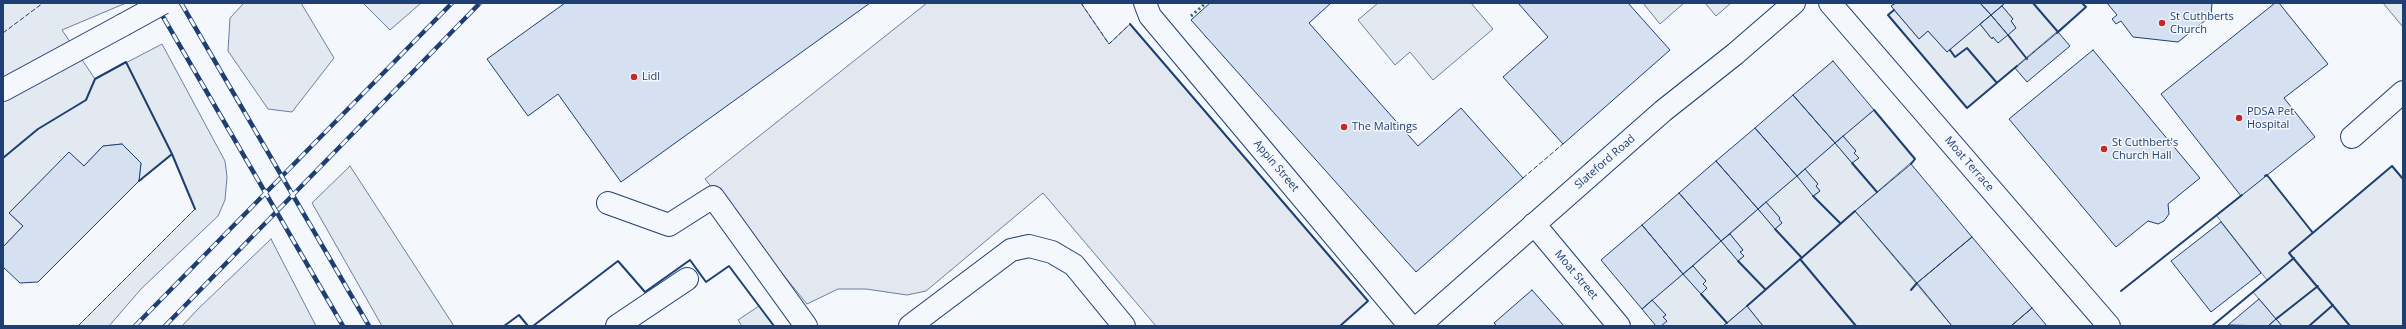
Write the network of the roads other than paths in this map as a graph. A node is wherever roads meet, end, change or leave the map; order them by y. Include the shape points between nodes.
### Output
1 (163, 3) edge
2 (1145, 3) edge
3 (1794, 3) edge
4 (1830, 3) edge
5 (3, 90) edge
6 (2403, 92) edge
7 (2352, 136) dead end
8 (608, 203) dead end
9 (1534, 224) junction
10 (687, 279) dead end
11 (616, 326) edge
12 (806, 326) edge
13 (910, 326) edge
14 (1124, 326) edge
15 (1410, 326) edge
16 (1419, 326) edge
17 (1619, 326) edge
18 (2109, 326) edge

1 - 5 street, bridge
2 - 15 street, Appin Street via 1150,16
3 - 9 street, Slateford Road via 1736,54 1663,111
4 - 18 street, Moat Terrace
6 - 7 street
8 - 12 street via 669,225 713,197
9 - 16 street, Slateford Road
9 - 17 street, Moat Street
10 - 11 street
13 - 14 street via 1011,250 1029,246 1052,252 1074,265

